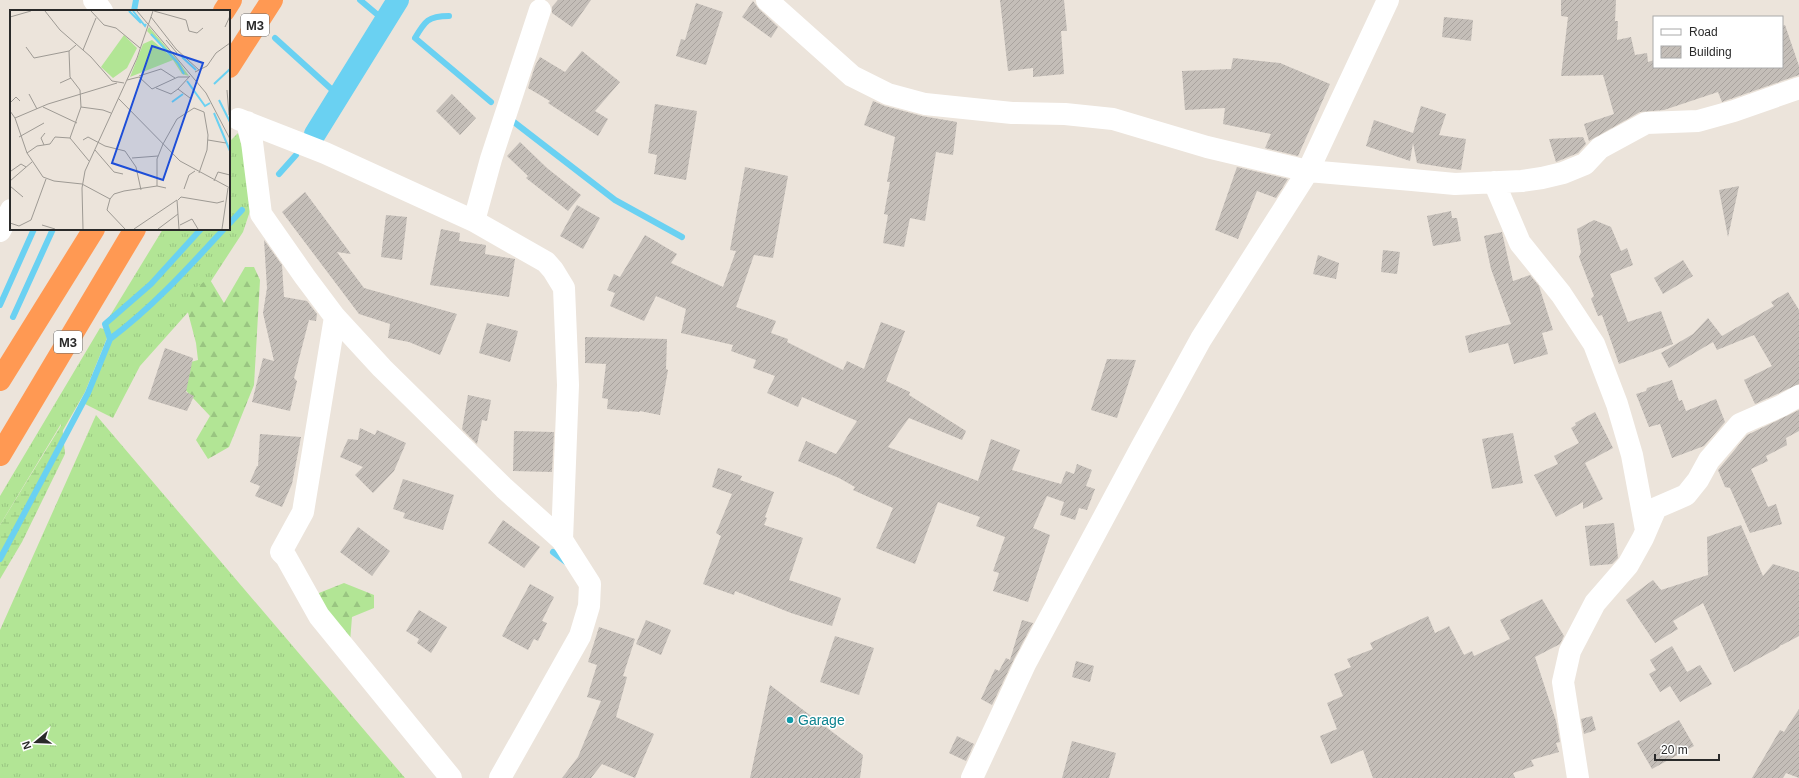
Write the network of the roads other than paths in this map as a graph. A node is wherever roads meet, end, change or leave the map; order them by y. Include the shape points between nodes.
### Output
1 (94, 0) edge
2 (231, 0) edge
3 (272, 0) edge
4 (766, 0) edge
5 (1388, 0) edge
6 (101, 10) edge
7 (225, 10) edge
8 (540, 10) dead end
9 (230, 65) edge
10 (1799, 88) edge
11 (1308, 171) junction
12 (1494, 182) junction
13 (10, 212) edge
14 (474, 221) junction
15 (93, 230) edge
16 (134, 230) edge
17 (0, 231) edge
18 (335, 317) junction
19 (0, 380) edge
20 (1799, 396) edge
21 (0, 455) edge
22 (1646, 530) junction
23 (562, 540) junction
24 (452, 778) edge
25 (500, 778) edge
26 (972, 778) edge
27 (1578, 778) edge

1 - 6 street
2 - 7 highway, M3
3 - 9 highway, M3
4 - 11 street via 852,76 888,94 925,104 1012,113 1065,114 1113,119 1207,147
5 - 11 street
8 - 14 street via 491,159
10 - 12 street via 1698,121 1646,123 1600,148 1585,164 1563,173 1522,181
11 - 12 street via 1455,184
11 - 26 street via 1201,339 1025,664
12 - 22 street via 1520,243 1561,294 1594,344 1617,404 1632,455
13 - 17 street
14 - 18 street via 325,153 242,121 252,142 261,214
14 - 23 street via 546,262 564,288 568,385
15 - 19 highway, M3
16 - 21 highway, M3
18 - 23 street via 440,426
18 - 24 street via 303,512 281,552 319,616
20 - 22 street via 1740,424 1709,460 1686,495 1656,508
22 - 27 street via 1628,565 1594,603 1570,651 1563,682
23 - 25 street via 590,584 589,606 580,636

